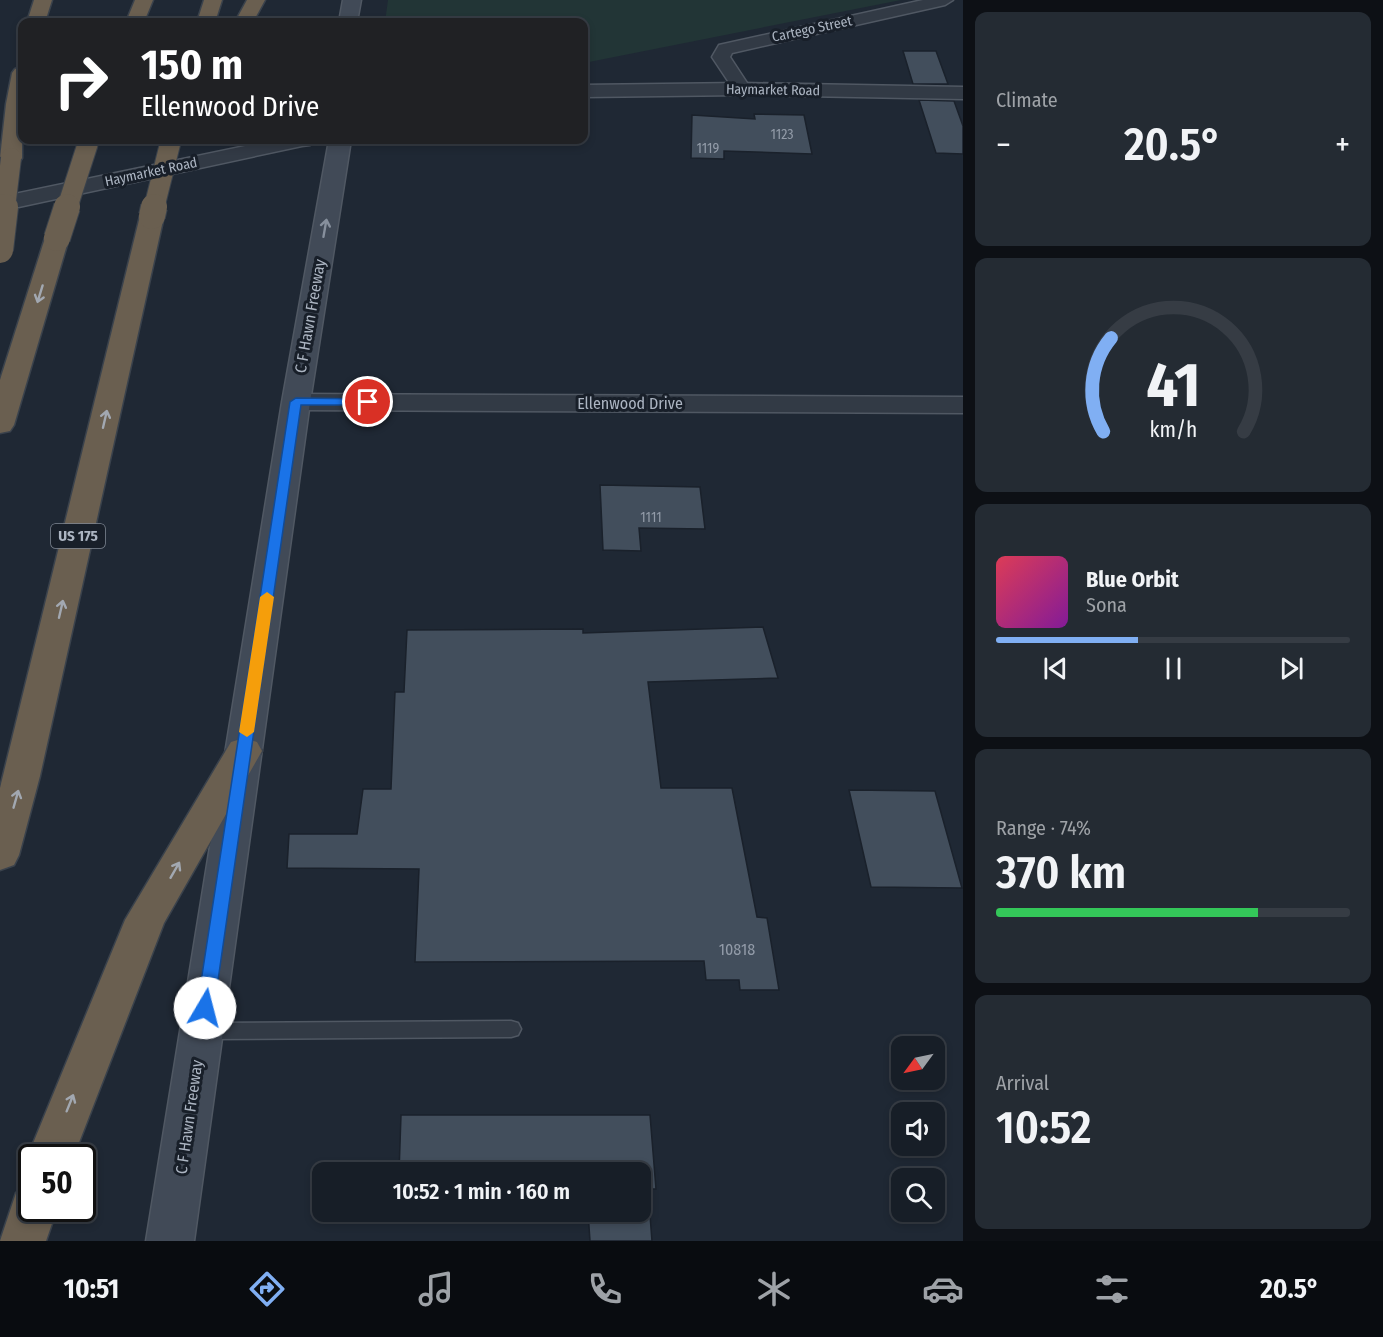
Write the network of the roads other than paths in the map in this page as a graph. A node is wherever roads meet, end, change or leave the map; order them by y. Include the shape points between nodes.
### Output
1 (43, 0) edge
2 (144, 0) edge
3 (213, 0) edge
4 (256, 0) edge
5 (352, 0) edge
6 (945, 0) edge
7 (37, 18) edge
8 (137, 18) edge
9 (207, 18) edge
10 (246, 18) edge
11 (349, 18) edge
12 (742, 89) junction
13 (588, 91) edge
14 (963, 93) edge
15 (18, 94) edge
16 (88, 144) edge
17 (170, 144) edge
18 (283, 144) edge
19 (339, 144) edge
20 (0, 204) edge
21 (0, 251) edge
22 (296, 402) junction
23 (963, 405) edge
24 (0, 425) edge
25 (244, 752) junction
26 (0, 855) edge
27 (511, 1029) dead end
28 (202, 1031) junction
29 (56, 1144) edge
30 (29, 1222) edge
31 (22, 1241) edge
32 (170, 1241) edge

1 - 7 highway
2 - 8 highway
3 - 9 highway
4 - 10 highway
5 - 11 main road
6 - 12 street, Cartego Street via 725,49 721,57
12 - 13 street, Haymarket Road
12 - 14 street, Haymarket Road
15 - 21 highway, bridge
16 -> 24 highway, bridge
26 -> 17 highway, US 175, bridge via 22,776
18 - 20 street, Haymarket Road
22 -> 19 main road, C F Hawn Freeway
22 - 23 street, Ellenwood Drive
22 - 25 main road, C F Hawn Freeway
25 - 28 main road, C F Hawn Freeway
29 -> 25 highway via 145,920
27 - 28 lane
28 - 32 main road, C F Hawn Freeway
30 - 31 highway

